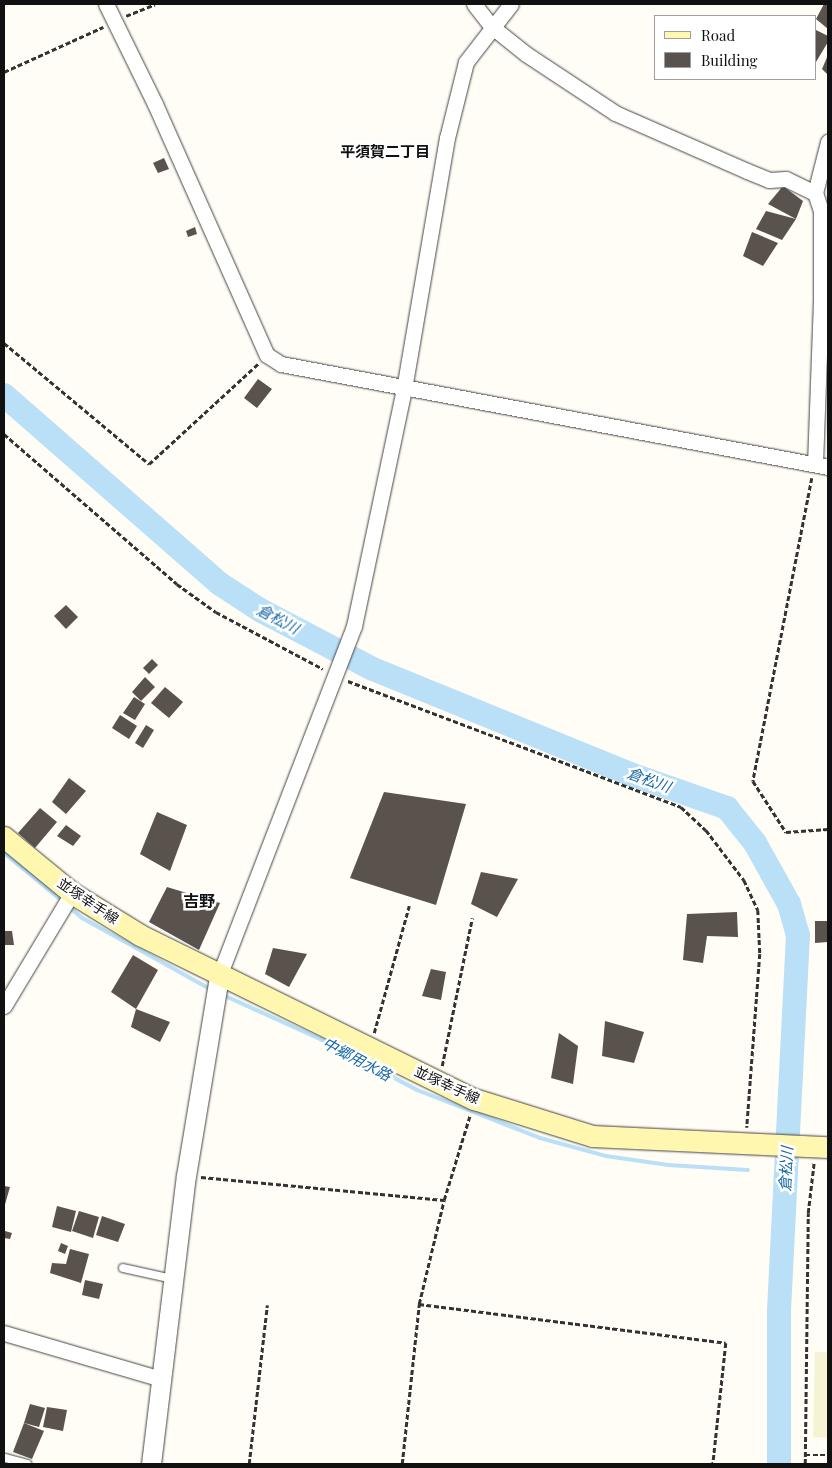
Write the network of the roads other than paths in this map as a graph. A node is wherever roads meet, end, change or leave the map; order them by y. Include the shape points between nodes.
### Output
1 (106, 4) edge
2 (474, 4) edge
3 (511, 4) edge
4 (491, 26) junction
5 (828, 142) edge
6 (814, 193) junction
7 (404, 389) junction
8 (821, 466) edge
9 (4, 837) edge
10 (72, 892) junction
11 (219, 976) junction
12 (4, 1006) edge
13 (820, 1146) edge
14 (124, 1268) dead end
15 (173, 1280) junction
16 (4, 1333) edge
17 (161, 1378) junction
18 (5, 1458) edge
19 (26, 1464) edge
20 (150, 1464) edge

1 - 7 street via 155,104 267,356 281,364
2 - 4 street
3 - 4 street
4 - 6 street via 526,54 615,114 769,180 786,179
4 - 7 street via 466,62 448,138
5 - 6 street
6 - 8 street via 821,212
7 - 8 street
7 - 11 street via 354,626
9 - 10 main road, 並塚幸手線
10 - 11 main road, 並塚幸手線 via 140,935
10 - 12 street
11 - 13 main road, 並塚幸手線 via 474,1099 592,1136 753,1138
11 - 15 street via 186,1176
14 - 15 lane
15 - 17 street
16 - 17 street
17 - 20 street
18 - 19 lane

